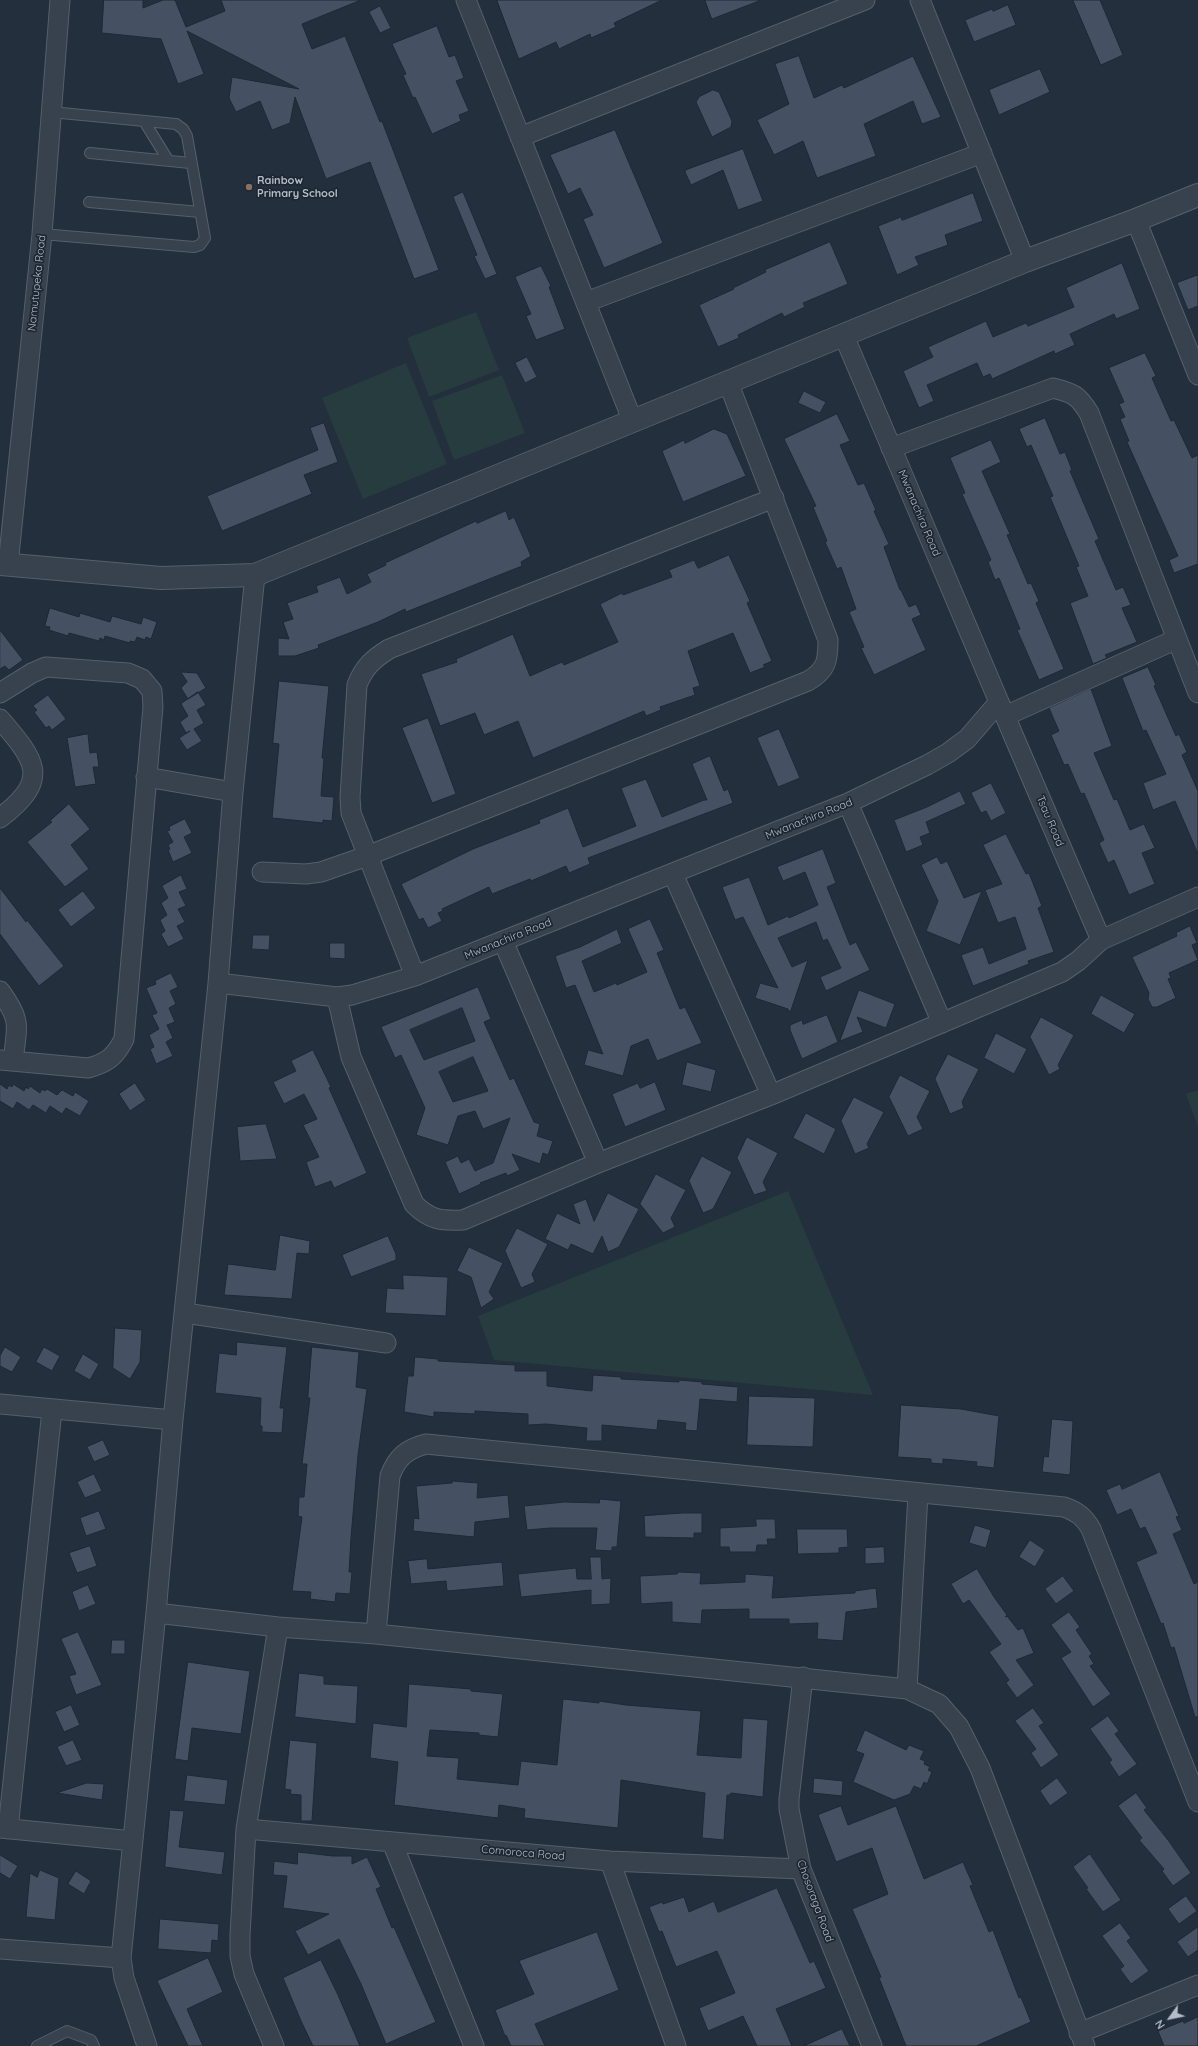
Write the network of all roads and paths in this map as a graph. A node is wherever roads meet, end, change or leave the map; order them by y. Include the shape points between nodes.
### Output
1 (60, 0) edge
2 (466, 0) edge
3 (865, 0) edge
4 (920, 0) edge
5 (51, 112) junction
6 (144, 121) junction
7 (520, 137) junction
8 (90, 153) dead end
9 (982, 153) junction
10 (168, 160) junction
11 (190, 163) junction
12 (1198, 195) edge
13 (88, 202) dead end
14 (200, 212) junction
15 (1136, 220) junction
16 (42, 234) junction
17 (1025, 261) junction
18 (586, 302) junction
19 (844, 336) junction
20 (1198, 375) edge
21 (728, 382) junction
22 (633, 422) junction
23 (891, 448) junction
24 (774, 498) junction
25 (4, 565) edge
26 (255, 575) junction
27 (1177, 639) junction
28 (0, 693) edge
29 (1198, 694) edge
30 (1002, 709) junction
31 (0, 719) edge
32 (146, 777) junction
33 (233, 792) junction
34 (848, 803) junction
35 (0, 818) edge
36 (367, 856) junction
37 (262, 872) dead end
38 (673, 874) junction
39 (1198, 897) edge
40 (1101, 940) junction
41 (503, 942) junction
42 (415, 976) junction
43 (218, 984) junction
44 (0, 991) edge
45 (336, 997) junction
46 (942, 1023) junction
47 (6, 1060) edge
48 (771, 1095) junction
49 (598, 1163) junction
50 (185, 1313) junction
51 (386, 1343) dead end
52 (0, 1404) edge
53 (52, 1410) junction
54 (173, 1420) junction
55 (918, 1494) junction
56 (156, 1613) junction
57 (278, 1627) junction
58 (376, 1634) junction
59 (803, 1677) junction
60 (907, 1689) junction
61 (1198, 1802) edge
62 (4, 1828) edge
63 (246, 1829) junction
64 (133, 1841) junction
65 (392, 1842) junction
66 (610, 1861) junction
67 (801, 1869) junction
68 (0, 1949) edge
69 (121, 1958) junction
70 (1198, 1984) edge
71 (1082, 2039) edge
72 (38, 2046) edge
73 (94, 2046) edge
74 (148, 2046) edge
75 (274, 2046) edge
76 (474, 2046) edge
77 (676, 2046) edge
78 (872, 2046) edge

1 - 5 street, Namutupeka Road
2 - 7 street
3 - 7 street
4 - 9 street
5 - 6 lane
5 - 16 street, Namutupeka Road
6 - 10 lane
6 - 11 lane via 176,124 183,129 187,136
7 - 18 street
8 - 10 lane
9 - 17 street
9 - 18 street
10 - 11 lane
11 - 14 lane
12 - 15 street
13 - 14 lane
14 - 16 lane via 205,238 200,245 194,247
15 - 17 street
15 - 20 street
16 - 25 street, Namutupeka Road
17 - 19 street
18 - 22 street
19 - 21 street
19 - 23 street, Mwanachira Road
21 - 22 street
21 - 24 street
22 - 26 street
23 - 27 street via 1053,388 1067,391 1080,399 1088,413
23 - 30 street, Mwanachira Road
24 - 36 street via 389,649 374,658 362,671 357,685 350,797 351,813
24 - 36 street via 828,640 825,666 818,675
25 - 26 street via 161,578
26 - 33 street
27 - 29 street
27 - 30 street
28 - 32 street via 46,667 128,673 142,678 152,691 153,707
30 - 34 street, Mwanachira Road via 948,753
30 - 40 street, Tsau Road
31 - 35 street via 24,746 33,763 32,782 26,794
32 - 33 street
32 - 47 street via 124,1039 114,1056 88,1068
33 - 43 street
34 - 38 street, Mwanachira Road
34 - 46 street
36 - 37 street via 322,872
36 - 42 street
38 - 41 street, Mwanachira Road
38 - 48 street
39 - 40 street
40 - 46 street via 1062,972
41 - 42 street, Mwanachira Road
41 - 49 street
42 - 45 street, Mwanachira Road via 352,996
43 - 45 street, Mwanachira Road
43 - 50 street
44 - 47 street via 17,1018
45 - 49 street via 351,1056 414,1204 424,1214 444,1220 463,1220
46 - 48 street
48 - 49 street
50 - 51 street
50 - 54 street
52 - 53 street
53 - 54 street
53 - 62 street
54 - 56 street
55 - 58 street via 426,1444 403,1454 390,1476
55 - 60 street
55 - 61 street via 1064,1507 1085,1518
56 - 57 street
56 - 64 street
57 - 58 street
57 - 63 street
58 - 59 street
59 - 60 street
59 - 67 street, Chosoraga Road via 789,1799
60 - 71 street via 939,1704 959,1727 980,1768
62 - 64 street
63 - 65 street, Comoroca Road
63 - 75 street via 240,1956 244,1974
64 - 69 street
65 - 66 street, Comoroca Road
65 - 76 street
66 - 67 street, Comoroca Road
66 - 77 street
67 - 78 street, Chosoraga Road
68 - 69 street
69 - 74 street via 124,1978
70 - 71 street
72 - 73 lane via 67,2032 91,2040

